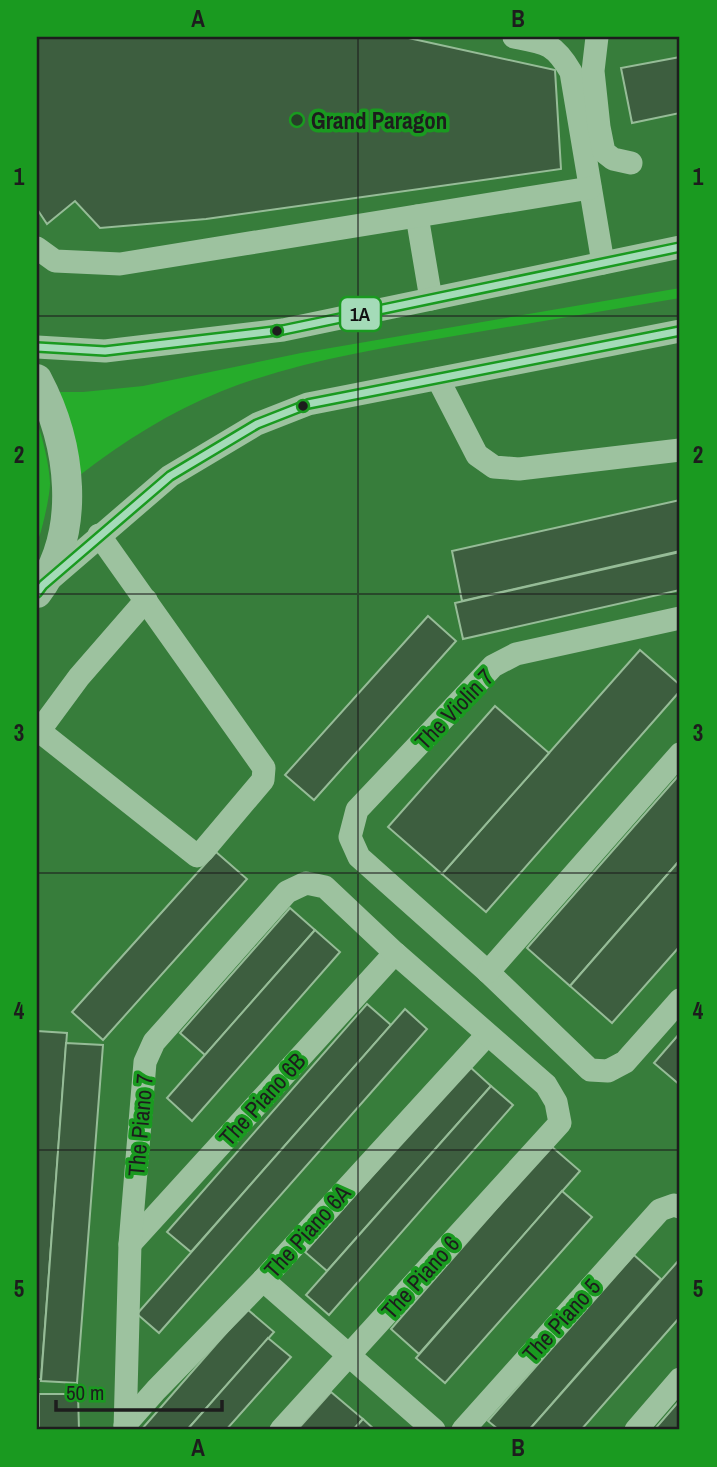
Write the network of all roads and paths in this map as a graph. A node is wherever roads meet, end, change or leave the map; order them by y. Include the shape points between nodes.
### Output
1 (514, 37) edge
2 (597, 37) edge
3 (631, 163) dead end
4 (590, 188) junction
5 (417, 216) junction
6 (680, 247) edge
7 (37, 248) edge
8 (603, 263) junction
9 (431, 299) junction
10 (680, 331) edge
11 (37, 347) edge
12 (37, 379) edge
13 (438, 379) junction
14 (43, 412) edge
15 (680, 450) edge
16 (99, 535) junction
17 (40, 589) edge
18 (145, 600) junction
19 (680, 618) edge
20 (38, 732) edge
21 (680, 754) edge
22 (395, 953) junction
23 (488, 972) junction
24 (680, 1000) edge
25 (487, 1035) junction
26 (670, 1209) edge
27 (130, 1244) junction
28 (263, 1280) junction
29 (349, 1356) junction
30 (680, 1379) edge
31 (125, 1428) edge
32 (281, 1430) edge
33 (434, 1430) edge
34 (463, 1430) edge
35 (636, 1430) edge

1 - 4 street via 546,43 571,72
2 - 3 street via 593,71 604,152
4 - 5 street
4 - 8 street
5 - 7 street via 120,264 55,261
5 - 9 street
6 - 8 street
8 - 9 street
9 - 11 street via 283,330 105,351
10 - 13 street
12 - 14 main road
13 - 15 street via 477,455 494,467 519,469
13 - 16 street via 308,404 257,424 170,476
14 - 17 main road via 66,464 68,500 62,544
16 - 17 street
16 - 18 street
18 - 20 street
18 - 20 street via 264,768 263,780 197,856
19 - 23 street, The Violin 7 via 516,654 494,666 357,810 350,837 359,857
21 - 23 street
22 - 25 street
22 - 27 street, The Piano 6B
22 - 27 street, The Piano 7 via 325,887 306,883 287,892 154,1042 145,1062
23 - 24 street via 590,1070 608,1071 625,1062
25 - 28 street, The Piano 6A
25 - 29 street, The Piano 6 via 545,1085 556,1102 560,1124
26 - 34 street, The Piano 5
27 - 31 street, The Piano 7
28 - 29 street
28 - 31 street, The Piano 6A
29 - 32 street, The Piano 6
29 - 33 street
30 - 35 street

